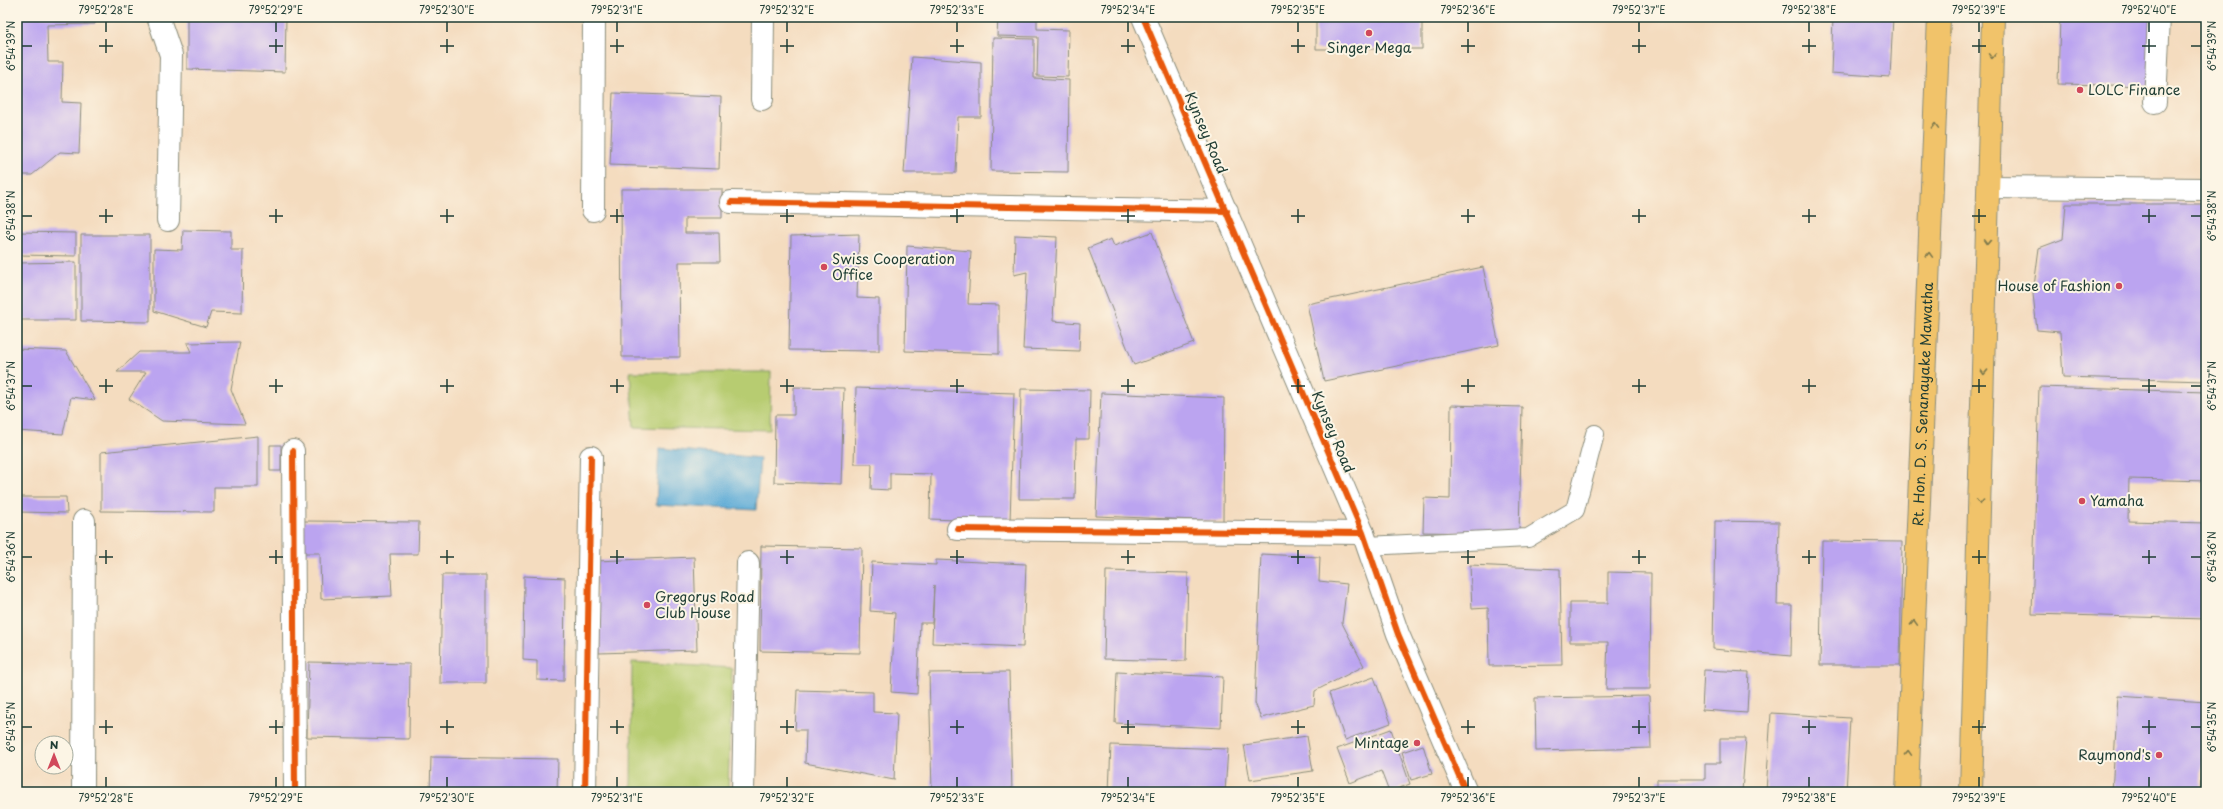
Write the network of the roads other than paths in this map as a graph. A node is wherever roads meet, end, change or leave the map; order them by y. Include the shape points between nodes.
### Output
1 (158, 17) edge
2 (594, 17) edge
3 (762, 17) edge
4 (1142, 17) edge
5 (1939, 17) edge
6 (1993, 17) edge
7 (2158, 17) edge
8 (762, 99) dead end
9 (2154, 102) dead end
10 (1989, 187) junction
11 (2206, 189) edge
12 (731, 202) dead end
13 (593, 210) dead end
14 (1227, 212) junction
15 (168, 220) dead end
16 (1595, 434) dead end
17 (293, 451) dead end
18 (591, 457) dead end
19 (84, 521) dead end
20 (958, 529) dead end
21 (1365, 540) junction
22 (748, 563) dead end
23 (84, 792) edge
24 (295, 792) edge
25 (585, 792) edge
26 (743, 792) edge
27 (1466, 792) edge
28 (1906, 792) edge
29 (1971, 792) edge

1 - 15 street via 171,55
2 - 13 street
3 - 8 street
4 - 14 street, Kynsey Road
28 -> 5 highway, Rt. Hon. D. S. Senanayake Mawatha
6 -> 10 highway
7 - 9 street
10 - 11 street
10 -> 29 highway
12 - 14 street
14 - 21 street, Kynsey Road
16 - 21 lane via 1575,510 1528,538
17 - 24 street
18 - 25 street
19 - 23 street
20 - 21 street
21 - 27 street, Kynsey Road via 1398,634
22 - 26 street

